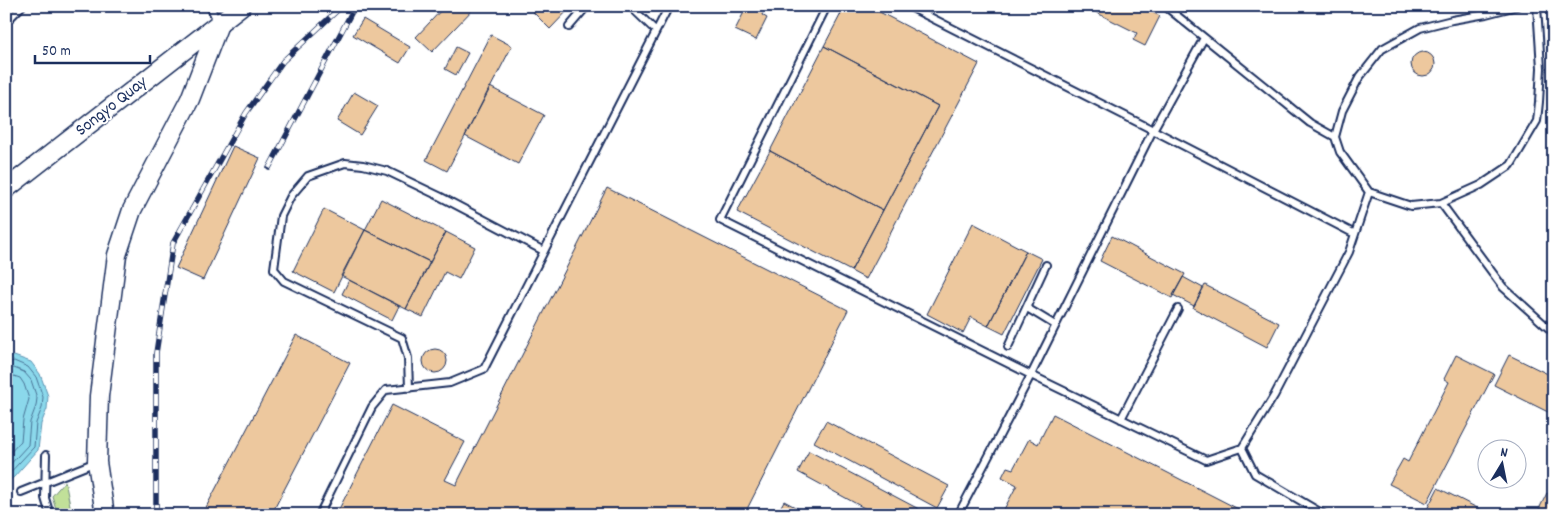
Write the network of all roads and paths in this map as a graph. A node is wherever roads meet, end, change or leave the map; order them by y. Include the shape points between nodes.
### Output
1 (22, 6) edge
2 (210, 6) edge
3 (241, 6) edge
4 (587, 6) edge
5 (630, 6) edge
6 (669, 6) edge
7 (827, 6) edge
8 (908, 6) edge
9 (1165, 6) edge
10 (1477, 6) edge
11 (1517, 6) edge
12 (1537, 6) edge
13 (1486, 14) junction
14 (6, 22) edge
15 (218, 24) junction
16 (569, 28) dead end
17 (656, 31) junction
18 (1204, 38) junction
19 (1153, 130) junction
20 (1335, 137) junction
21 (6, 189) edge
22 (1369, 192) junction
23 (1441, 203) junction
24 (1354, 234) junction
25 (544, 251) junction
26 (1046, 265) dead end
27 (1026, 308) junction
28 (1178, 309) dead end
29 (1056, 325) junction
30 (1554, 333) edge
31 (1008, 347) dead end
32 (1031, 375) junction
33 (408, 388) junction
34 (1121, 418) junction
35 (1242, 448) junction
36 (46, 455) dead end
37 (97, 462) junction
38 (44, 483) junction
39 (22, 492) dead end
40 (50, 515) edge
41 (105, 515) edge
42 (319, 515) edge
43 (958, 515) edge
44 (1325, 515) edge

1 - 14 lane
2 - 15 lane
3 - 15 main road, Songyo Quay
4 - 16 lane
5 - 17 lane
6 - 17 lane
7 - 32 lane via 720,220
8 - 19 lane
9 - 18 lane
10 - 13 lane
11 - 13 lane
12 - 23 lane via 1541,68 1537,121 1511,165 1481,185
13 - 20 lane via 1420,28 1382,49 1359,78 1342,111
15 - 21 main road, Songyo Quay
15 - 37 main road via 190,99 132,210 117,255 99,396
17 - 25 lane
18 - 19 lane
18 - 20 lane via 1310,123
19 - 24 lane
19 - 29 lane
20 - 22 lane via 1340,152
22 - 23 lane via 1411,206
22 - 24 lane
23 - 30 lane via 1503,287
24 - 35 lane via 1349,252 1274,396
25 - 33 lane via 484,369 450,383
25 - 33 lane via 387,171 345,163 308,176 291,196 281,216 274,269 284,281 402,338 408,358
26 - 27 lane
27 - 29 lane
27 - 31 lane
28 - 34 lane
29 - 32 lane
32 - 34 lane
32 - 43 lane
33 - 42 lane via 386,390 372,407
34 - 35 lane via 1206,460
35 - 44 lane via 1255,474
36 - 38 lane
37 - 38 lane
37 - 41 main road
38 - 39 lane
38 - 40 lane

